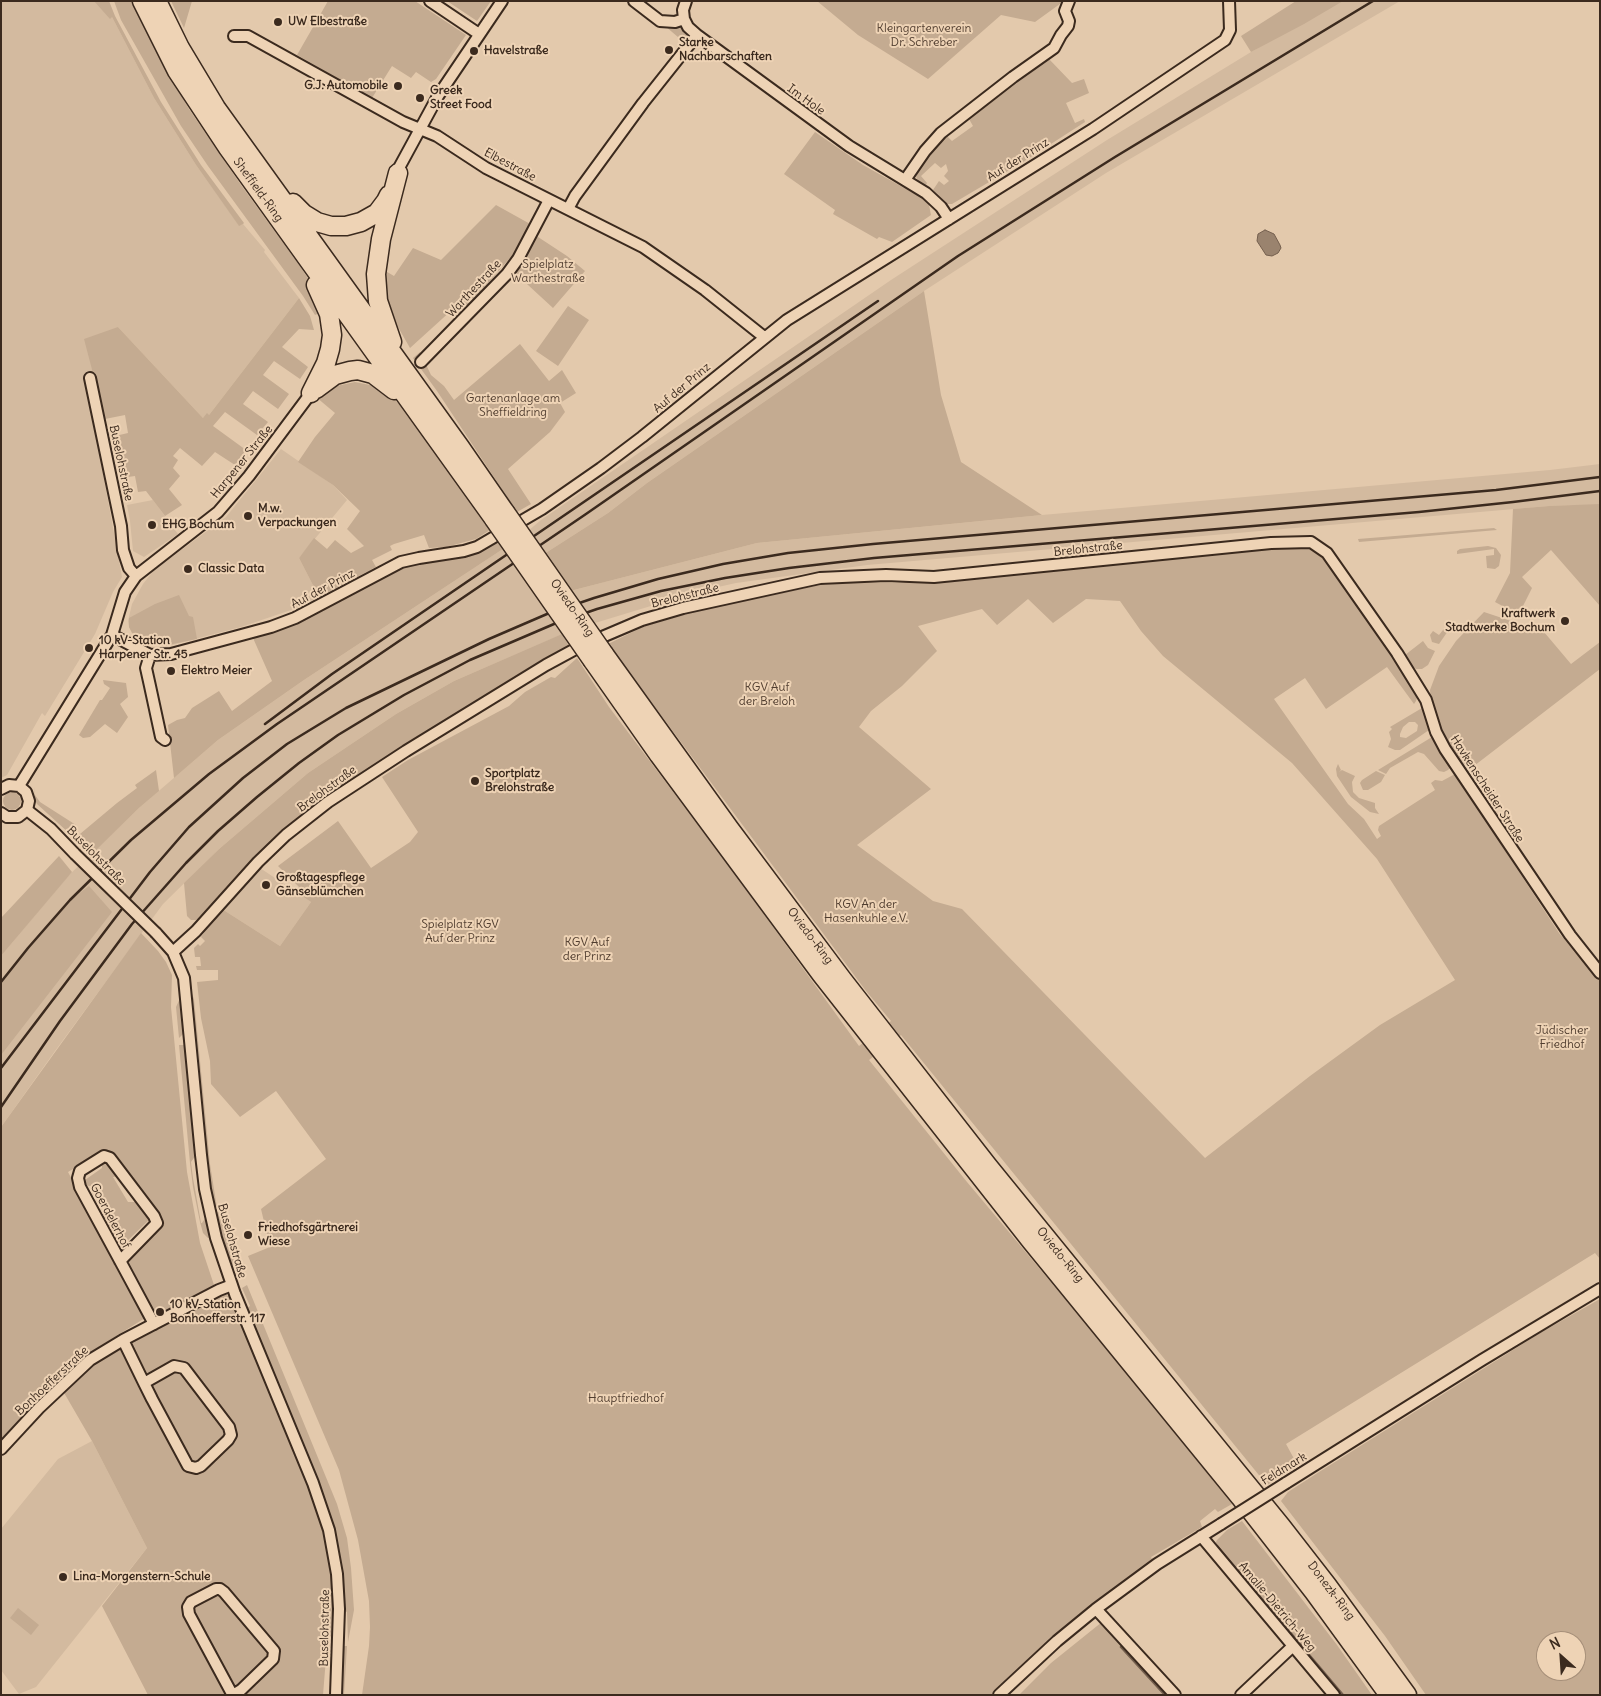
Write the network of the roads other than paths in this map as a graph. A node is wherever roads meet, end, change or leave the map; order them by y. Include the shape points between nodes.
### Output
1 (142, 1) edge
2 (156, 1) edge
3 (430, 1) edge
4 (502, 1) edge
5 (634, 1) edge
6 (686, 1) edge
7 (1069, 1) edge
8 (1229, 1) edge
9 (684, 19) junction
10 (479, 34) junction
11 (697, 35) junction
12 (234, 36) dead end
13 (421, 129) junction
14 (263, 173) junction
15 (398, 173) junction
16 (905, 180) junction
17 (549, 200) junction
18 (568, 209) junction
19 (948, 219) junction
20 (298, 246) junction
21 (764, 337) junction
22 (421, 362) dead end
23 (393, 366) junction
24 (90, 378) dead end
25 (311, 393) junction
26 (426, 423) junction
27 (499, 516) junction
28 (1311, 542) joint
29 (136, 576) junction
30 (112, 635) junction
31 (150, 655) junction
32 (165, 740) dead end
33 (19, 786) junction
34 (1, 789) edge
35 (27, 810) junction
36 (2, 815) edge
37 (173, 952) junction
38 (1598, 972) edge
39 (120, 1261) junction
40 (232, 1285) junction
41 (1600, 1289) edge
42 (154, 1324) junction
43 (123, 1340) junction
44 (144, 1383) junction
45 (1, 1449) edge
46 (1245, 1493) junction
47 (1201, 1536) junction
48 (1096, 1609) junction
49 (1293, 1646) junction
50 (233, 1695) edge
51 (336, 1695) edge
52 (999, 1695) edge
53 (1175, 1695) edge
54 (1241, 1695) edge
55 (1334, 1695) edge
56 (1389, 1695) edge
57 (1407, 1695) edge

1 - 20 highway, Sheffield-Ring via 162,44 193,97
2 - 14 highway, Sheffield-Ring via 196,76
3 - 10 street
4 - 10 street
5 - 9 street via 660,21
6 - 9 street
7 - 16 street via 1065,11 1068,26 1054,48 941,133
8 - 19 street, Auf der Prinz via 1231,23 1225,40
9 - 11 street, Im Hole
10 - 13 street via 438,96
11 - 16 street, Im Hole via 849,146
11 - 18 street via 643,103
12 - 13 street, Elbestraße via 248,36
13 - 15 street
13 - 17 street, Elbestraße via 486,168
14 - 15 highway via 304,214 324,225 338,227 361,222 377,213
14 - 23 highway, Sheffield-Ring
15 - 23 highway via 381,239 376,274
16 - 19 street, Im Hole via 934,199
17 - 18 street, Elbestraße
17 - 22 street, Warthestraße via 507,274
18 - 21 street, Elbestraße via 655,254
19 - 21 street, Auf der Prinz
20 - 23 highway, Sheffield-Ring
20 - 25 highway via 326,307 331,328 329,356
21 - 31 street, Auf der Prinz via 601,468 542,509 477,547 401,562 271,628 171,654
23 - 26 highway, Oviedo-Ring
23 - 27 highway, Oviedo-Ring
24 - 29 street, Buselohstraße via 121,526 123,550 129,568
25 - 26 highway via 335,375 365,371 389,386
25 - 29 street, Harpener Straße via 218,512
26 - 27 highway, Oviedo-Ring
27 - 46 highway, Oviedo-Ring, bridge via 599,657 879,1027
28 - 37 street, Brelohstraße via 1271,543 934,577 820,578 642,620 581,646 546,666 328,802 258,862
28 - 38 street, Havkenscheider Straße via 1327,553 1419,686 1445,749
29 - 30 street via 125,592
30 - 31 street
30 - 33 street
31 - 32 street via 146,668 161,737
33 - 34 street via 9,785
33 - 35 street via 28,796
35 - 36 street via 13,818
35 - 37 street, Buselohstraße, bridge via 51,829
37 - 40 street, Buselohstraße via 184,978 205,1189 216,1238
39 - 39 street, Goerdelerhof via 157,1223 120,1170 104,1156 80,1171 78,1178 80,1188
39 - 42 street, Goerdelerhof
40 - 42 street, Bonhoefferstraße
40 - 51 street, Buselohstraße via 329,1530 339,1609
41 - 47 street, Feldmark, bridge
42 - 43 street, Bonhoefferstraße
43 - 44 street
43 - 45 street, Bonhoefferstraße via 90,1360
44 - 44 street via 188,1466 201,1466 228,1440 231,1435 229,1427 184,1368 174,1366
46 - 56 highway, Donezk-Ring
46 - 57 highway, Donezk-Ring via 1327,1585
47 - 48 street, Feldmark
47 - 49 street, Amalie-Dietrich-Weg
48 - 52 street, Feldmark via 1057,1640
48 - 53 street
49 - 54 street
49 - 55 street, Amalie-Dietrich-Weg
50 - 50 street via 189,1614 191,1602 216,1589 224,1592 274,1651 273,1659

